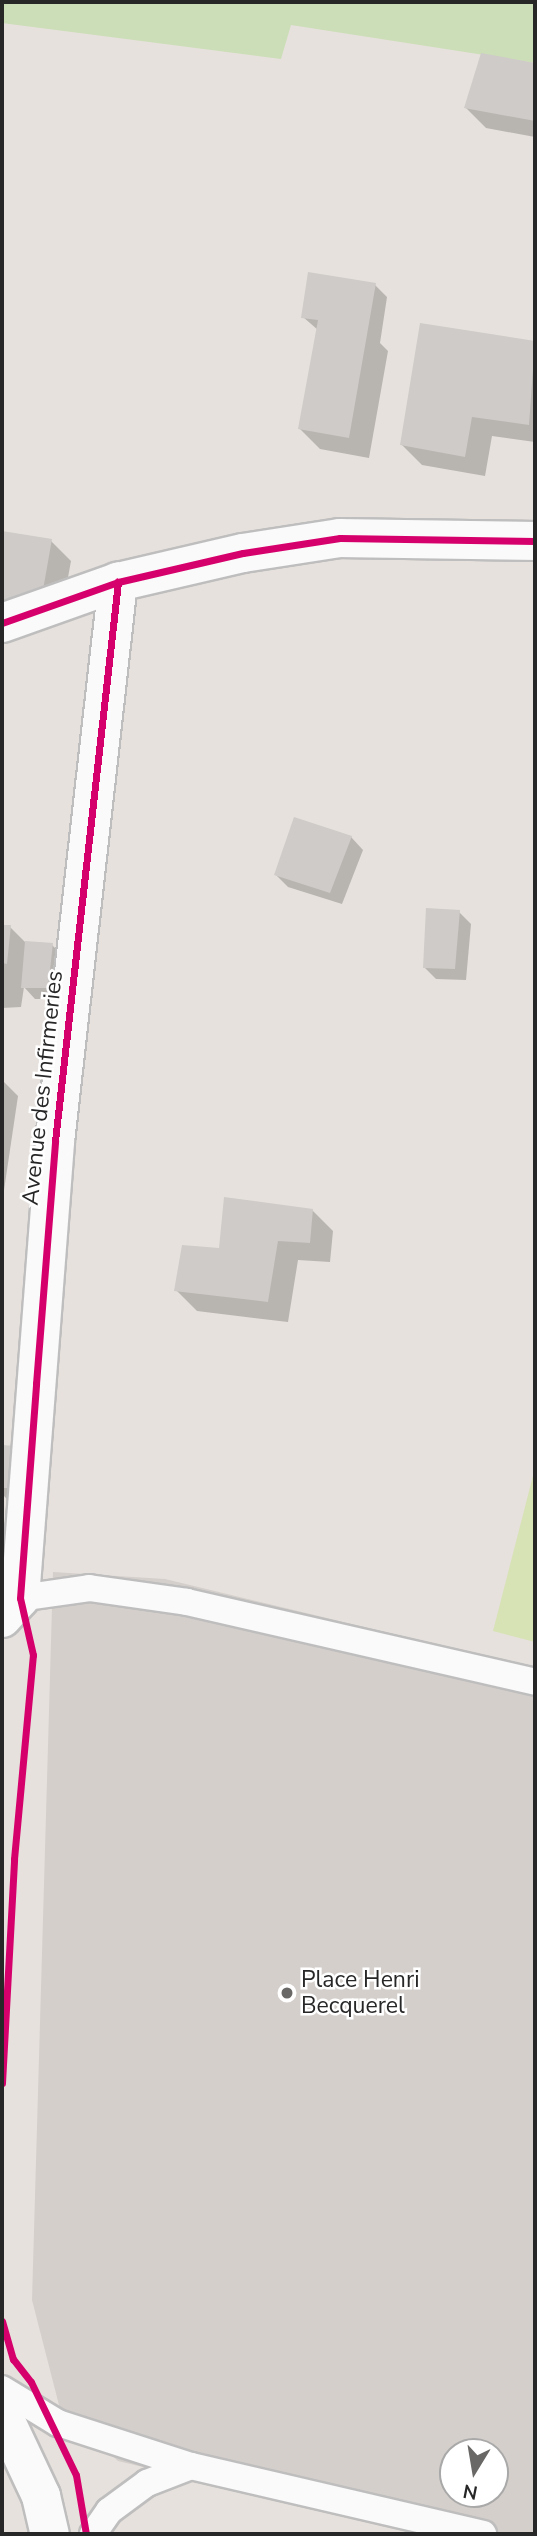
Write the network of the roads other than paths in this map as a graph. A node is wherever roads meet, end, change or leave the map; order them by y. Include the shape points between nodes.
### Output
1 (535, 541) edge
2 (117, 583) junction
3 (2, 623) edge
4 (11, 1608) edge
5 (535, 1682) edge
6 (2, 2389) edge
7 (2, 2413) edge
8 (191, 2466) junction
9 (50, 2534) edge
10 (93, 2534) edge
11 (484, 2534) edge

1 - 2 street via 340,538 243,553
2 - 3 street
2 - 4 street, Avenue des Infirmeries via 55,1141
4 - 5 lane via 89,1588 187,1602
6 - 8 lane via 58,2423
7 - 9 street via 41,2496
8 - 10 lane via 147,2483 109,2511
8 - 11 lane

